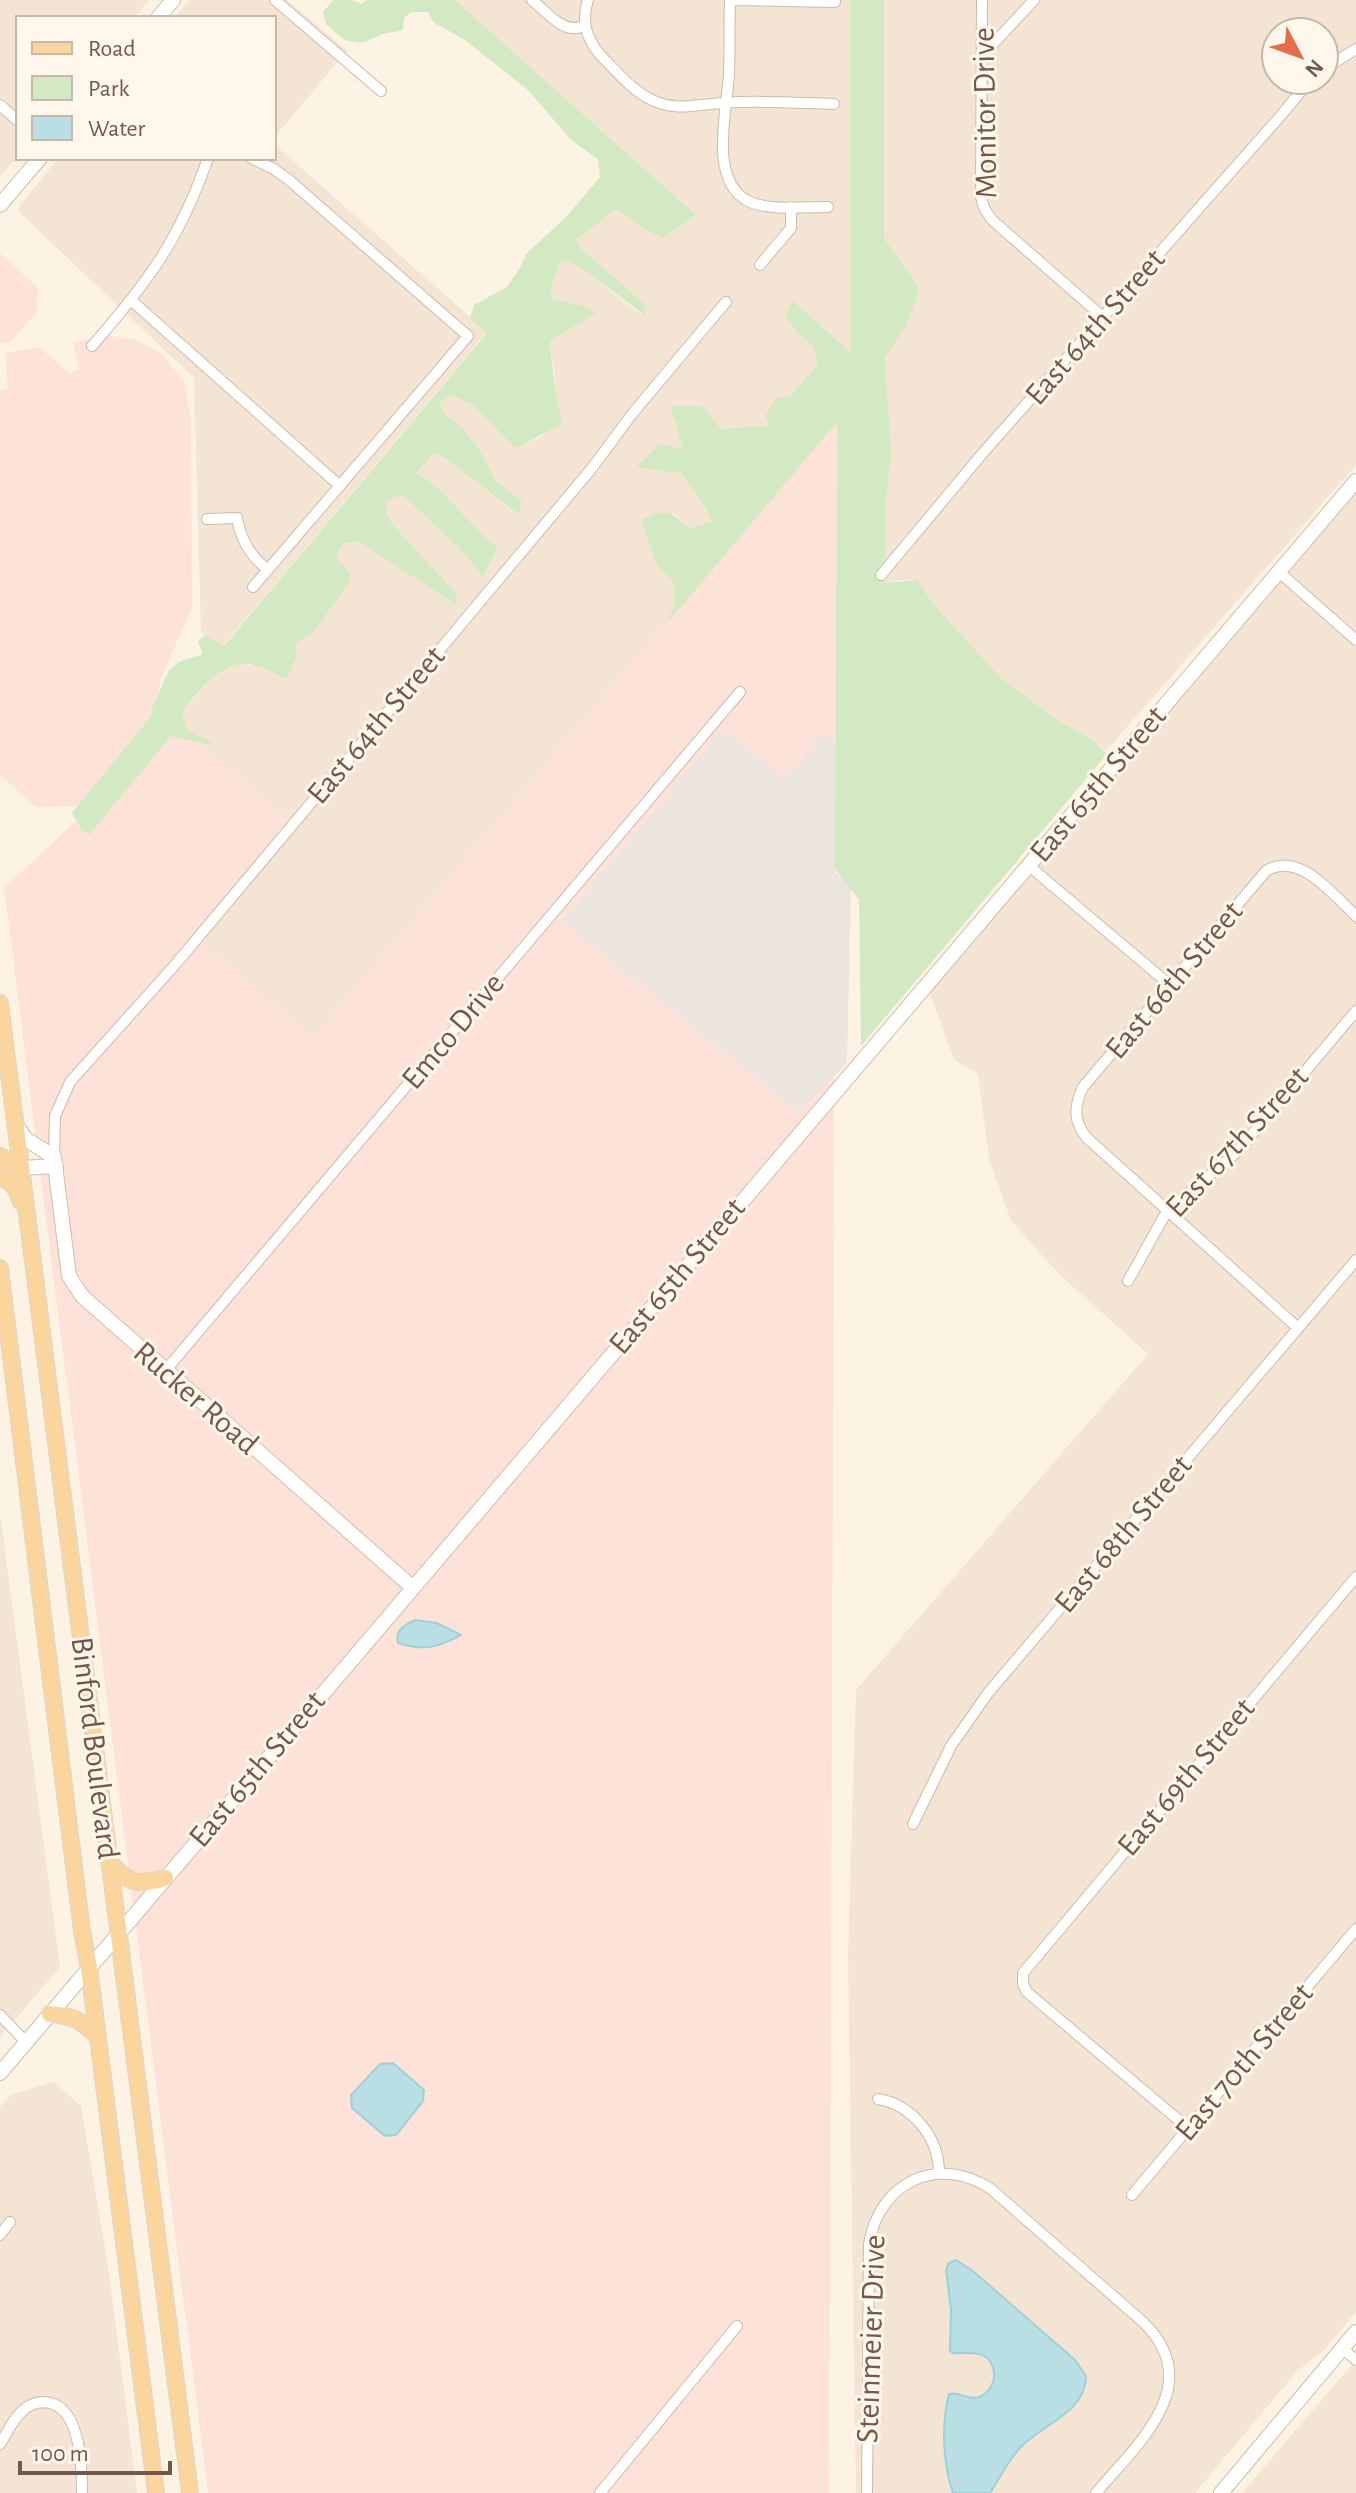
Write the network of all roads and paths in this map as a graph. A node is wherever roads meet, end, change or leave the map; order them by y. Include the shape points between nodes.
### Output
1 (173, 0) edge
2 (275, 0) edge
3 (532, 0) edge
4 (588, 0) edge
5 (732, 0) edge
6 (982, 0) edge
7 (1034, 0) edge
8 (835, 2) edge
9 (160, 16) edge
10 (585, 25) junction
11 (982, 56) junction
12 (381, 91) dead end
13 (1297, 96) edge
14 (725, 103) junction
15 (834, 104) dead end
16 (0, 105) edge
17 (16, 119) edge
18 (38, 160) edge
19 (207, 160) edge
20 (255, 160) edge
21 (0, 205) edge
22 (791, 207) junction
23 (828, 207) dead end
24 (760, 265) dead end
25 (132, 301) junction
26 (726, 302) dead end
27 (1103, 317) junction
28 (92, 346) dead end
29 (1356, 481) edge
30 (340, 486) junction
31 (207, 519) dead end
32 (268, 570) junction
33 (1279, 572) junction
34 (881, 575) dead end
35 (253, 587) dead end
36 (1356, 640) edge
37 (740, 692) dead end
38 (1028, 865) junction
39 (1356, 916) edge
40 (1170, 985) junction
41 (0, 1003) edge
42 (1356, 1011) edge
43 (15, 1123) junction
44 (0, 1156) edge
45 (55, 1161) junction
46 (21, 1168) junction
47 (0, 1175) edge
48 (26, 1210) junction
49 (1167, 1211) junction
50 (1356, 1260) edge
51 (0, 1268) edge
52 (1128, 1281) dead end
53 (1298, 1328) junction
54 (165, 1371) junction
55 (1356, 1577) edge
56 (412, 1587) junction
57 (913, 1824) dead end
58 (109, 1862) junction
59 (165, 1878) junction
60 (1356, 1929) edge
61 (118, 1932) junction
62 (89, 1968) junction
63 (50, 2014) junction
64 (0, 2015) edge
65 (98, 2037) junction
66 (26, 2042) junction
67 (0, 2073) edge
68 (878, 2099) dead end
69 (1188, 2128) junction
70 (939, 2173) junction
71 (1132, 2195) dead end
72 (10, 2222) dead end
73 (0, 2235) edge
74 (737, 2326) dead end
75 (1356, 2332) edge
76 (1342, 2348) junction
77 (1356, 2360) edge
78 (0, 2444) edge
79 (82, 2493) edge
80 (156, 2493) edge
81 (190, 2493) edge
82 (600, 2493) edge
83 (867, 2493) edge
84 (1096, 2493) edge
85 (1221, 2493) edge

1 - 9 street
2 - 12 street
3 - 10 street via 567,28
4 - 10 street
5 - 8 street
5 - 14 street
6 - 11 street, Monitor Drive
7 - 11 street
10 - 14 street via 597,52 643,95 678,107
11 - 27 street, Monitor Drive via 984,208
13 - 27 street, East 64th Street
14 - 15 street
14 - 22 street via 724,166 732,187 753,204
16 - 17 street
18 - 21 street
19 - 25 street via 186,216
20 - 30 street via 289,180 468,336
22 - 23 street
22 - 24 street via 791,228
25 - 28 street
25 - 30 street
26 - 45 street, East 64th Street via 174,966 70,1082 55,1116
27 - 34 street, East 64th Street
29 - 33 street, East 65th Street
30 - 32 street
31 - 32 street via 237,518 249,550
32 - 35 street
33 - 36 street
33 - 38 street, East 65th Street
37 - 54 street, Emco Drive
38 - 40 street
38 - 56 street, East 65th Street
39 - 40 street, East 66th Street via 1307,872 1280,865 1266,871
40 - 49 street, East 66th Street via 1083,1087 1076,1112 1087,1138
41 - 43 main road, Binford Boulevard
42 - 49 street, East 67th Street via 1237,1152
43 - 45 street via 26,1139
43 - 46 main road, Binford Boulevard
44 - 46 main road
45 - 46 street
45 - 54 street, Rucker Road via 74,1286
46 - 48 main road, Binford Boulevard
47 - 48 main road via 14,1186
48 - 58 main road, Binford Boulevard
49 - 52 street, East 67th Street
49 - 53 street
50 - 53 street, East 68th Street
51 - 62 main road, Binford Boulevard
53 - 57 street, East 68th Street via 988,1693 951,1746
54 - 56 street, Rucker Road
55 - 69 street, East 69th Street via 1025,1969 1022,1981 1027,1992
56 - 59 street, East 65th Street
58 - 59 main road via 134,1883
58 - 61 main road, Binford Boulevard
59 - 61 street, East 65th Street
60 - 69 street, East 70th Street
61 - 62 street, East 65th Street
61 - 81 main road, Binford Boulevard
62 - 63 street, East 65th Street
62 - 65 main road, Binford Boulevard
63 - 65 main road via 73,2017
63 - 66 street, East 65th Street
64 - 66 street
65 - 80 main road, Binford Boulevard
66 - 67 street, East 65th Street
68 - 70 street via 896,2104 928,2133
69 - 71 street, East 70th Street
70 - 83 street, Steinmeier Drive via 899,2188 871,2230
70 - 84 street via 966,2176 991,2189 1143,2322 1162,2348 1169,2377 1162,2411
72 - 73 street
74 - 82 street
75 - 76 street
76 - 77 street
76 - 85 street
78 - 79 street via 26,2407 49,2402 58,2406 71,2420

